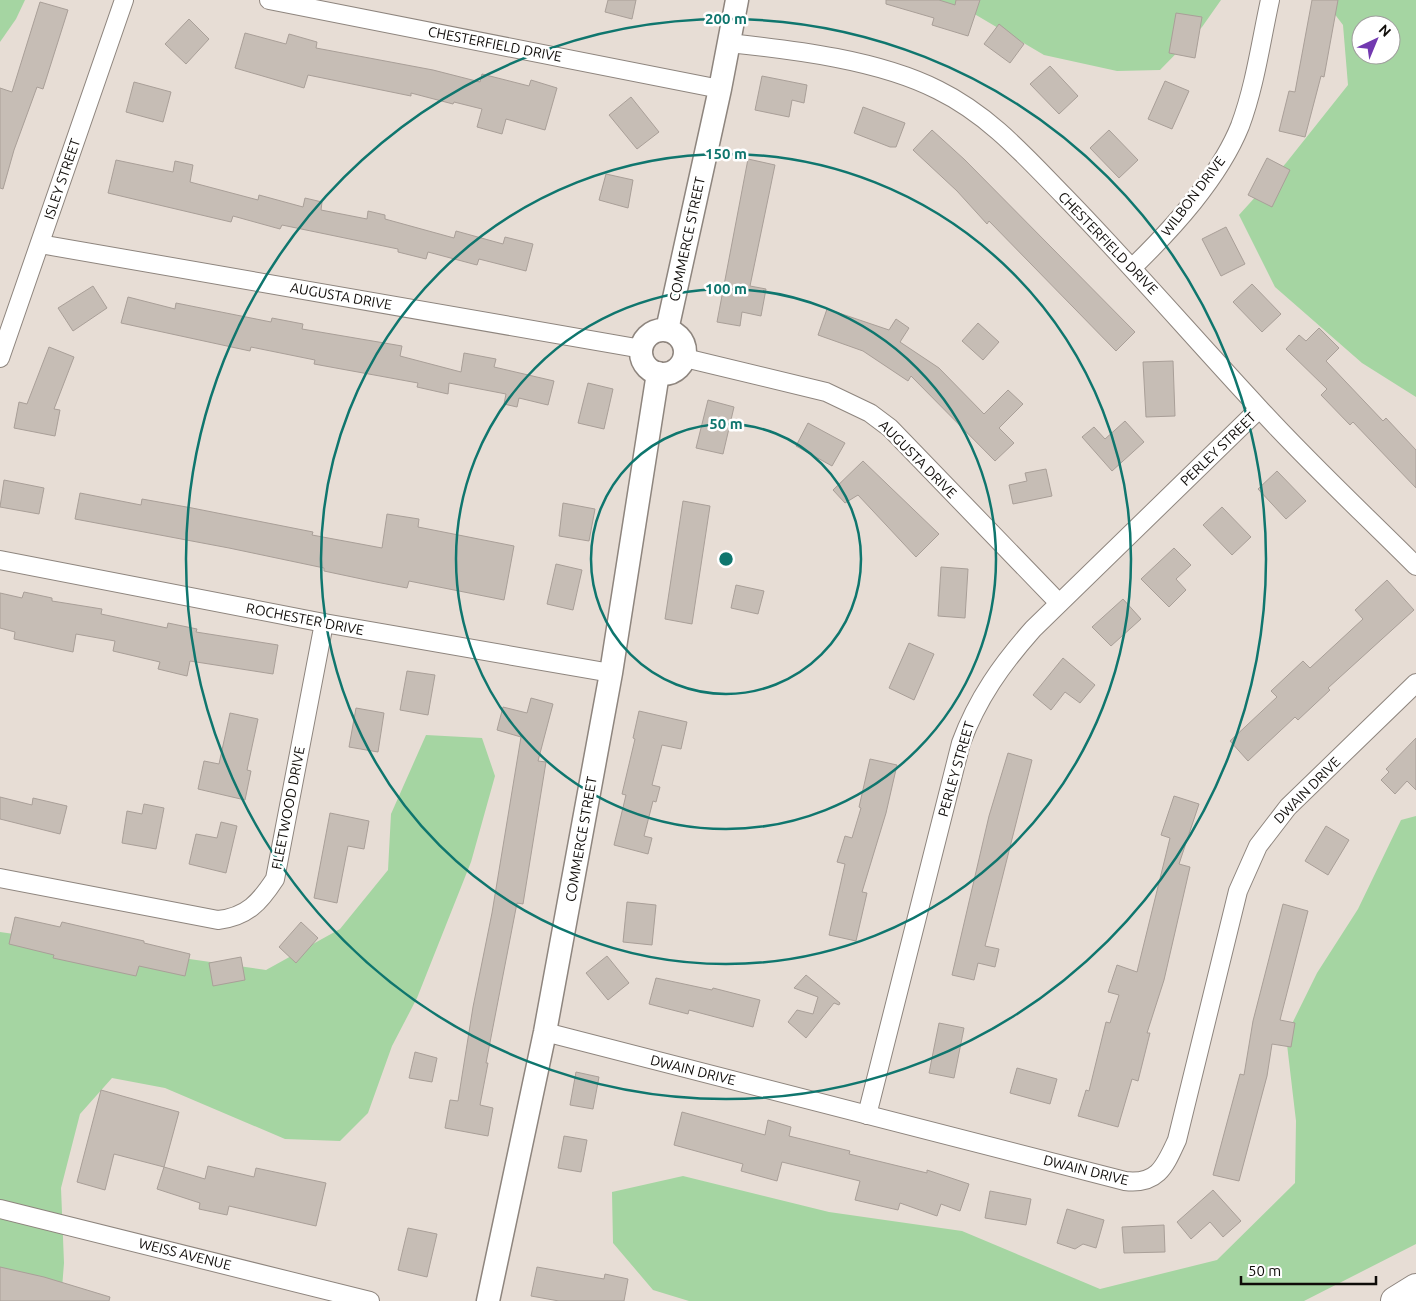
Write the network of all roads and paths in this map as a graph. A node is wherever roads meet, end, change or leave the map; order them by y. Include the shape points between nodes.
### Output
1 (124, 0) edge
2 (269, 0) edge
3 (737, 0) edge
4 (1270, 0) edge
5 (729, 43) junction
6 (720, 89) junction
7 (40, 244) junction
8 (1133, 267) junction
9 (667, 330) junction
10 (642, 349) junction
11 (0, 358) edge
12 (685, 358) junction
13 (658, 374) junction
14 (1259, 409) junction
15 (0, 560) edge
16 (1416, 566) edge
17 (1059, 603) junction
18 (324, 623) junction
19 (611, 673) junction
20 (1416, 683) edge
21 (0, 878) edge
22 (545, 1032) junction
23 (866, 1114) junction
24 (0, 1209) edge
25 (1416, 1288) edge
26 (370, 1301) edge
27 (488, 1301) edge
28 (1395, 1301) edge

1 - 7 street, ISLEY STREET
2 - 6 street, CHESTERFIELD DRIVE
3 - 5 street, COMMERCE STREET
4 - 8 street, WILBON DRIVE via 1251,90 1240,126 1224,158 1210,179
5 - 6 street, COMMERCE STREET
5 - 8 street, CHESTERFIELD DRIVE via 868,65 938,90 999,130
6 - 9 street, COMMERCE STREET
7 - 10 street, AUGUSTA DRIVE
7 - 11 street, ISLEY STREET
8 - 14 street, CHESTERFIELD DRIVE
9 - 10 street via 652,333
9 - 12 street via 683,343
10 - 13 street via 644,363
12 - 13 street via 673,372
12 - 17 street, AUGUSTA DRIVE via 826,392 870,413 890,428
13 - 19 street, COMMERCE STREET
14 - 16 street, CHESTERFIELD DRIVE
14 - 17 street, PERLEY STREET
15 - 18 street, ROCHESTER DRIVE
17 - 23 street, PERLEY STREET via 1008,656 987,687 967,727
18 - 19 street, ROCHESTER DRIVE
18 - 21 street, FLEETWOOD DRIVE via 274,879 252,908 218,920
19 - 22 street, COMMERCE STREET
20 - 23 street, DWAIN DRIVE via 1288,807 1258,846 1238,892 1177,1140 1160,1173 1137,1182 1125,1181
22 - 23 street, DWAIN DRIVE
22 - 27 street, COMMERCE STREET
24 - 26 street, WEISS AVENUE
25 - 28 highway

